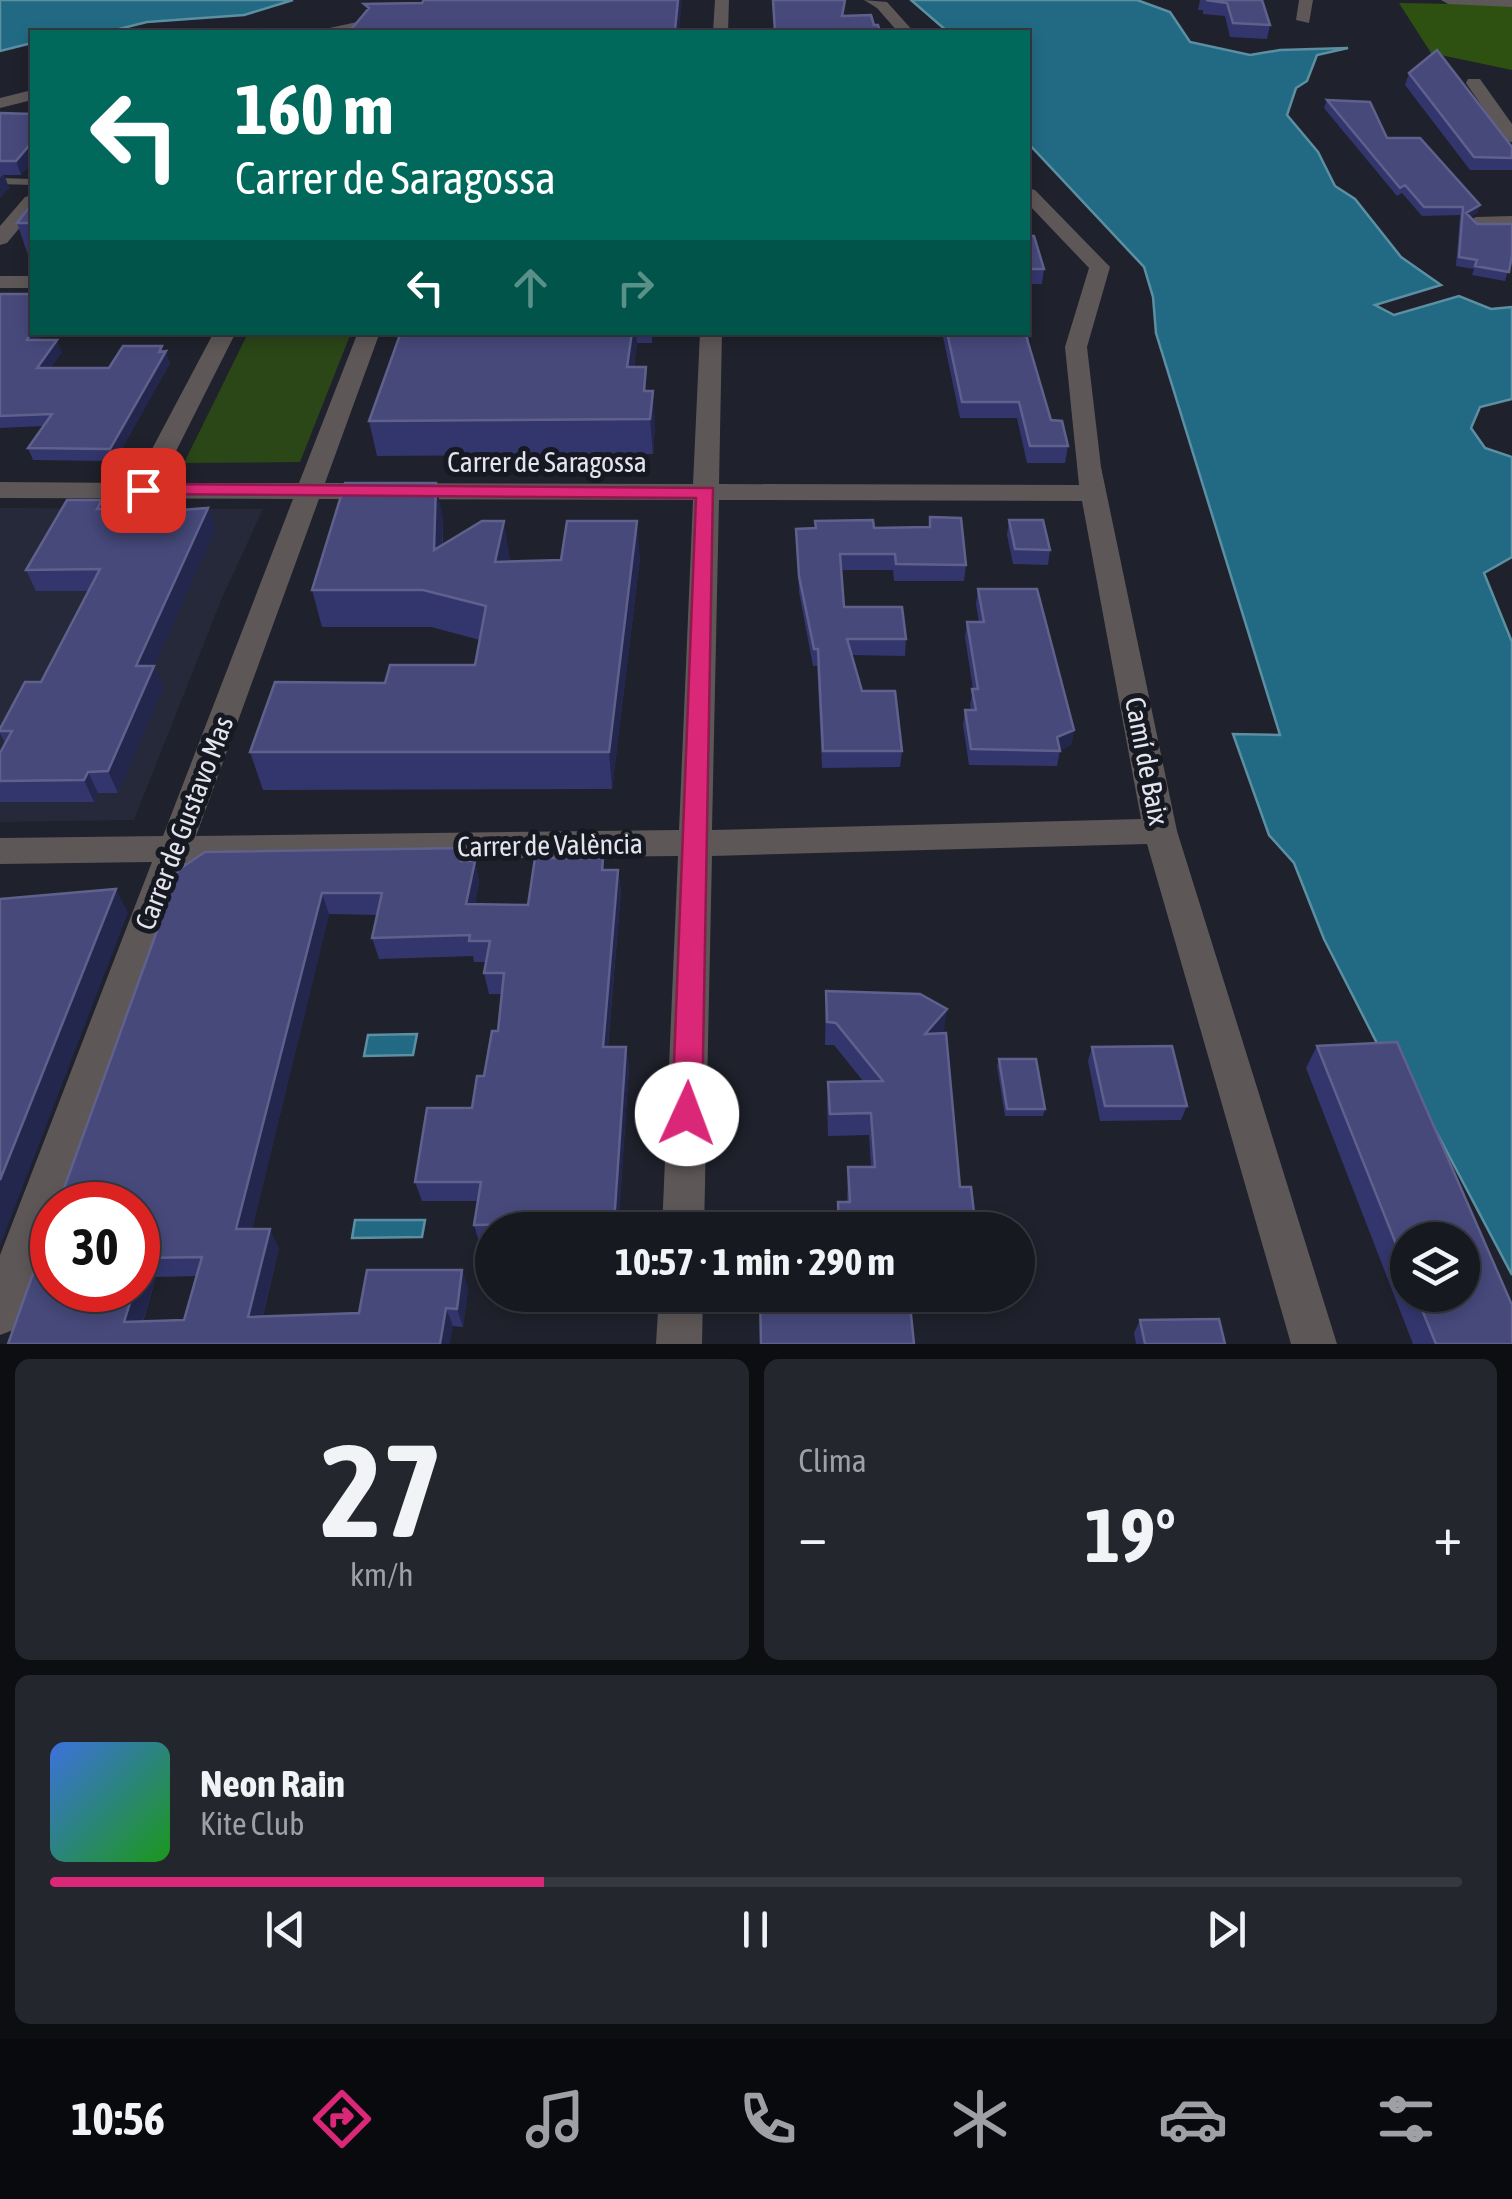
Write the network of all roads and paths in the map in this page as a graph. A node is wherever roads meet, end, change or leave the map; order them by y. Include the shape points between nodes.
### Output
1 (722, 0) edge
2 (871, 0) edge
3 (1306, 0) edge
4 (1448, 0) edge
5 (1512, 1) edge
6 (410, 16) edge
7 (1304, 20) dead end
8 (330, 30) edge
9 (721, 30) edge
10 (904, 30) edge
11 (1474, 82) dead end
12 (30, 96) edge
13 (0, 103) edge
14 (1512, 137) edge
15 (0, 181) edge
16 (30, 182) edge
17 (1030, 196) edge
18 (30, 203) edge
19 (1512, 222) edge
20 (1476, 223) edge
21 (30, 234) edge
22 (2, 237) edge
23 (0, 282) edge
24 (30, 282) edge
25 (223, 335) edge
26 (368, 335) edge
27 (711, 335) edge
28 (0, 490) edge
29 (143, 490) junction
30 (309, 491) junction
31 (706, 492) junction
32 (1094, 493) junction
33 (1160, 832) junction
34 (695, 843) junction
35 (175, 849) junction
36 (0, 851) edge
37 (684, 1212) edge
38 (0, 1312) edge
39 (680, 1312) edge
40 (679, 1344) edge
41 (1314, 1344) edge

1 - 9 street
2 - 10 street
3 - 7 street
4 - 5 street
6 - 8 street
11 - 14 street
12 - 13 street
15 - 16 lane
17 - 32 street, Camí de Baix via 1100,267 1076,347
18 - 22 street
19 - 20 street
21 - 22 street
23 - 24 street
25 - 29 street
26 - 30 street, Carrer de Gustavo Mas
27 - 31 street
28 - 29 street, Carrer de Saragossa
29 - 30 street, Carrer de Saragossa
30 - 31 street, Carrer de Saragossa
30 - 35 street, Carrer de Gustavo Mas
31 - 32 street, Carrer de Saragossa
31 - 34 street
32 - 33 street, Camí de Baix
33 - 34 street, Carrer de València
33 - 41 street, Camí de Baix
34 - 35 street, Carrer de València
34 - 37 street
35 - 36 street, Carrer de València
35 - 38 street, Carrer de Gustavo Mas
39 - 40 street

